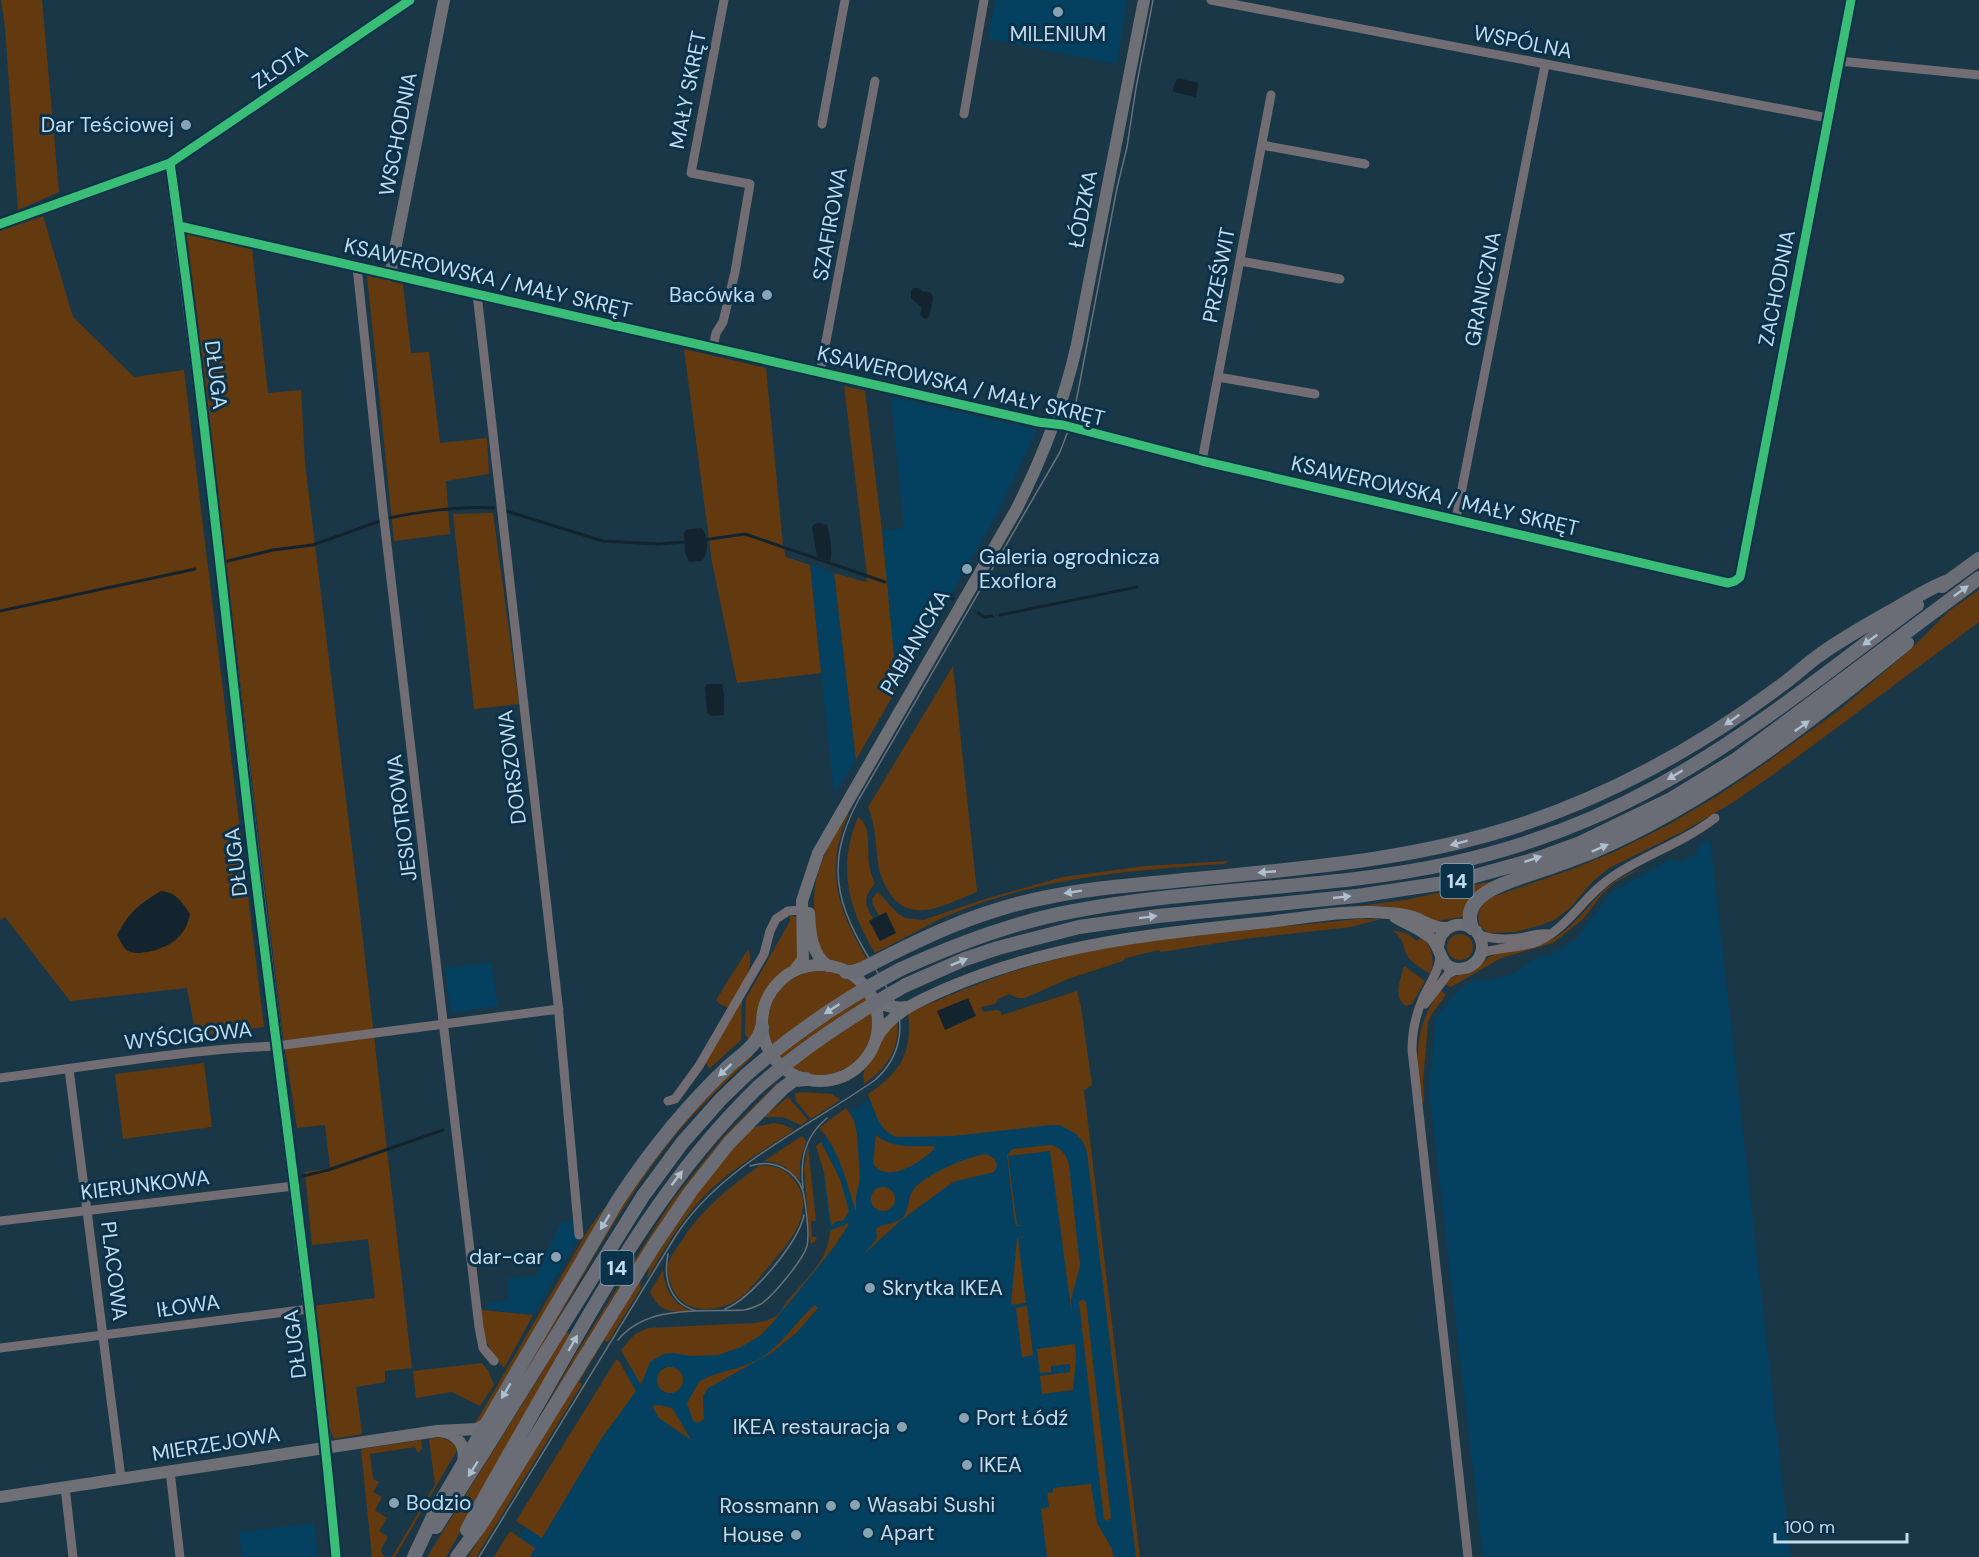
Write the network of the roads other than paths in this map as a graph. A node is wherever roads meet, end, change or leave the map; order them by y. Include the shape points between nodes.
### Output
1 (410, 0) edge
2 (444, 0) edge
3 (724, 0) edge
4 (845, 0) edge
5 (984, 0) edge
6 (1144, 0) edge
7 (1210, 0) edge
8 (1851, 0) edge
9 (1839, 61) junction
10 (1545, 65) junction
11 (1979, 75) edge
12 (875, 81) dead end
13 (1271, 95) dead end
14 (964, 114) dead end
15 (1828, 118) junction
16 (822, 124) dead end
17 (1262, 145) junction
18 (170, 163) junction
19 (1365, 164) dead end
20 (0, 224) edge
21 (179, 226) junction
22 (1240, 261) junction
23 (357, 267) junction
24 (390, 275) junction
25 (1340, 279) dead end
26 (477, 294) junction
27 (713, 348) junction
28 (820, 373) junction
29 (1218, 377) junction
30 (1315, 394) dead end
31 (1054, 424) junction
32 (1202, 461) junction
33 (1456, 519) junction
34 (1979, 559) edge
35 (1979, 578) edge
36 (1735, 581) joint
37 (1948, 581) junction
38 (1943, 604) junction
39 (1715, 818) dead end
40 (809, 879) junction
41 (802, 910) junction
42 (1391, 914) junction
43 (1447, 928) junction
44 (1476, 932) junction
45 (1548, 934) junction
46 (1439, 952) junction
47 (1480, 956) junction
48 (828, 966) junction
49 (1458, 969) junction
50 (794, 972) junction
51 (846, 972) junction
52 (871, 997) junction
53 (908, 1006) junction
54 (559, 1009) junction
55 (444, 1024) junction
56 (1415, 1025) junction
57 (762, 1027) junction
58 (876, 1039) junction
59 (276, 1046) junction
60 (69, 1069) junction
61 (0, 1078) edge
62 (806, 1079) junction
63 (668, 1101) dead end
64 (294, 1186) junction
65 (88, 1210) junction
66 (0, 1221) edge
67 (579, 1235) dead end
68 (309, 1309) junction
69 (103, 1335) junction
70 (0, 1348) edge
71 (494, 1361) dead end
72 (486, 1424) junction
73 (437, 1431) junction
74 (326, 1447) junction
75 (463, 1463) junction
76 (170, 1471) junction
77 (121, 1479) junction
78 (65, 1487) junction
79 (0, 1497) edge
80 (415, 1556) edge
81 (73, 1557) edge
82 (180, 1557) edge
83 (336, 1557) edge
84 (455, 1557) edge
85 (1468, 1557) edge

1 - 18 street, ZŁOTA
2 - 24 street, WSCHODNIA
3 - 27 street, MAŁY SKRĘT via 691,173 750,184 735,272
4 - 16 street
5 - 14 street
6 - 31 street, ŁÓDZKA via 1077,344
7 - 10 street, WSPÓLNA
8 - 9 street, ZACHODNIA
9 - 11 street
9 - 15 street, ZACHODNIA
10 - 15 street, WSPÓLNA
10 - 33 street, GRANICZNA
12 - 28 street, SZAFIROWA
13 - 17 street, PRZEŚWIT
15 - 36 street, ZACHODNIA via 1740,577
17 - 19 street
17 - 22 street, PRZEŚWIT
18 - 20 street, ZŁOTA
18 - 21 street, DŁUGA
21 - 23 street, KSAWEROWSKA / MAŁY SKRĘT
21 - 59 street, DŁUGA
22 - 25 street
22 - 29 street, PRZEŚWIT
23 - 24 street, KSAWEROWSKA / MAŁY SKRĘT
23 - 55 street, JESIOTROWA
24 - 26 street, KSAWEROWSKA / MAŁY SKRĘT
26 - 27 street, KSAWEROWSKA / MAŁY SKRĘT
26 - 54 street, DORSZOWA
27 - 28 street, KSAWEROWSKA / MAŁY SKRĘT
28 - 31 street, KSAWEROWSKA / MAŁY SKRĘT
29 - 30 street
29 - 32 street, PRZEŚWIT
31 - 32 street, KSAWEROWSKA / MAŁY SKRĘT
31 - 40 street, PABIANICKA via 1016,510 824,842
32 - 33 street, KSAWEROWSKA / MAŁY SKRĘT
33 - 36 street, KSAWEROWSKA / MAŁY SKRĘT via 1728,583
34 - 37 main road, 14
38 -> 35 main road, 14
37 -> 51 main road via 1929,587 1862,627 1718,730 1656,767 1521,824 1451,845 1348,864 1111,887 1048,897 957,923 858,971
37 -> 80 main road, 14, bridge via 1726,744 1660,784 1572,826 1493,853 1410,871 1137,901 1024,922 901,969 828,1011 746,1075 664,1165 446,1513
44 -> 38 main road via 1470,917 1474,905 1491,889 1638,831 1727,780 1841,697 1935,620
84 -> 38 main road, 14, bridge via 570,1347 660,1201 696,1153 758,1087 818,1038 863,1009 965,959 1079,927 1367,895 1457,881 1580,843 1671,799 1735,760
39 - 45 street via 1615,875
40 - 41 street, PABIANICKA
40 - 48 street, PABIANICKA via 812,938 818,956
41 - 50 street, PABIANICKA via 803,956
41 - 63 street via 776,919 764,954 699,1066 675,1099
42 - 43 street
42 - 46 street via 1430,937
42 - 53 street via 1344,914 1104,941 991,971
43 - 44 street via 1462,924
43 - 46 street via 1440,937
44 - 45 street via 1495,939
44 - 47 street via 1482,946
45 - 47 street via 1532,943
46 - 49 street via 1448,965
46 - 56 street via 1438,969 1422,999
47 - 49 street via 1468,967
48 - 50 street
48 - 51 street
49 - 56 street via 1448,974 1427,1000
50 - 57 street via 771,993
51 - 52 street
52 - 53 street via 891,1008
52 - 58 street via 877,1013
53 - 58 street via 888,1022
54 - 55 street, WYŚCIGOWA
54 - 67 street, DORSZOWA
55 - 59 street, WYŚCIGOWA
55 - 71 street, JESIOTROWA via 479,1327 483,1348
56 - 85 street via 1412,1060
57 - 62 street via 777,1060
57 -> 72 main road via 754,1042 686,1109 640,1166
58 - 62 street via 865,1059 851,1072 837,1079
59 - 60 street, WYŚCIGOWA
59 - 64 street, DŁUGA
60 - 61 street, WYŚCIGOWA
60 - 65 street, PLACOWA
62 - 84 main road via 794,1080 784,1087 729,1143 691,1191 500,1494
64 - 65 street, KIERUNKOWA
64 - 68 street, DŁUGA
65 - 66 street, KIERUNKOWA
65 - 69 street, PLACOWA
68 - 69 street, IŁOWA
68 - 74 street, DŁUGA
69 - 70 street, IŁOWA
69 - 77 street, PLACOWA
72 - 73 street, MIERZEJOWA via 477,1429
72 - 75 main road
73 - 74 street, MIERZEJOWA
73 - 75 street via 458,1439 464,1451
74 - 76 street, MIERZEJOWA
74 - 83 street, DŁUGA
75 - 80 main road
76 - 77 street, MIERZEJOWA
76 - 82 street
77 - 78 street, MIERZEJOWA
78 - 79 street, MIERZEJOWA
78 - 81 street

